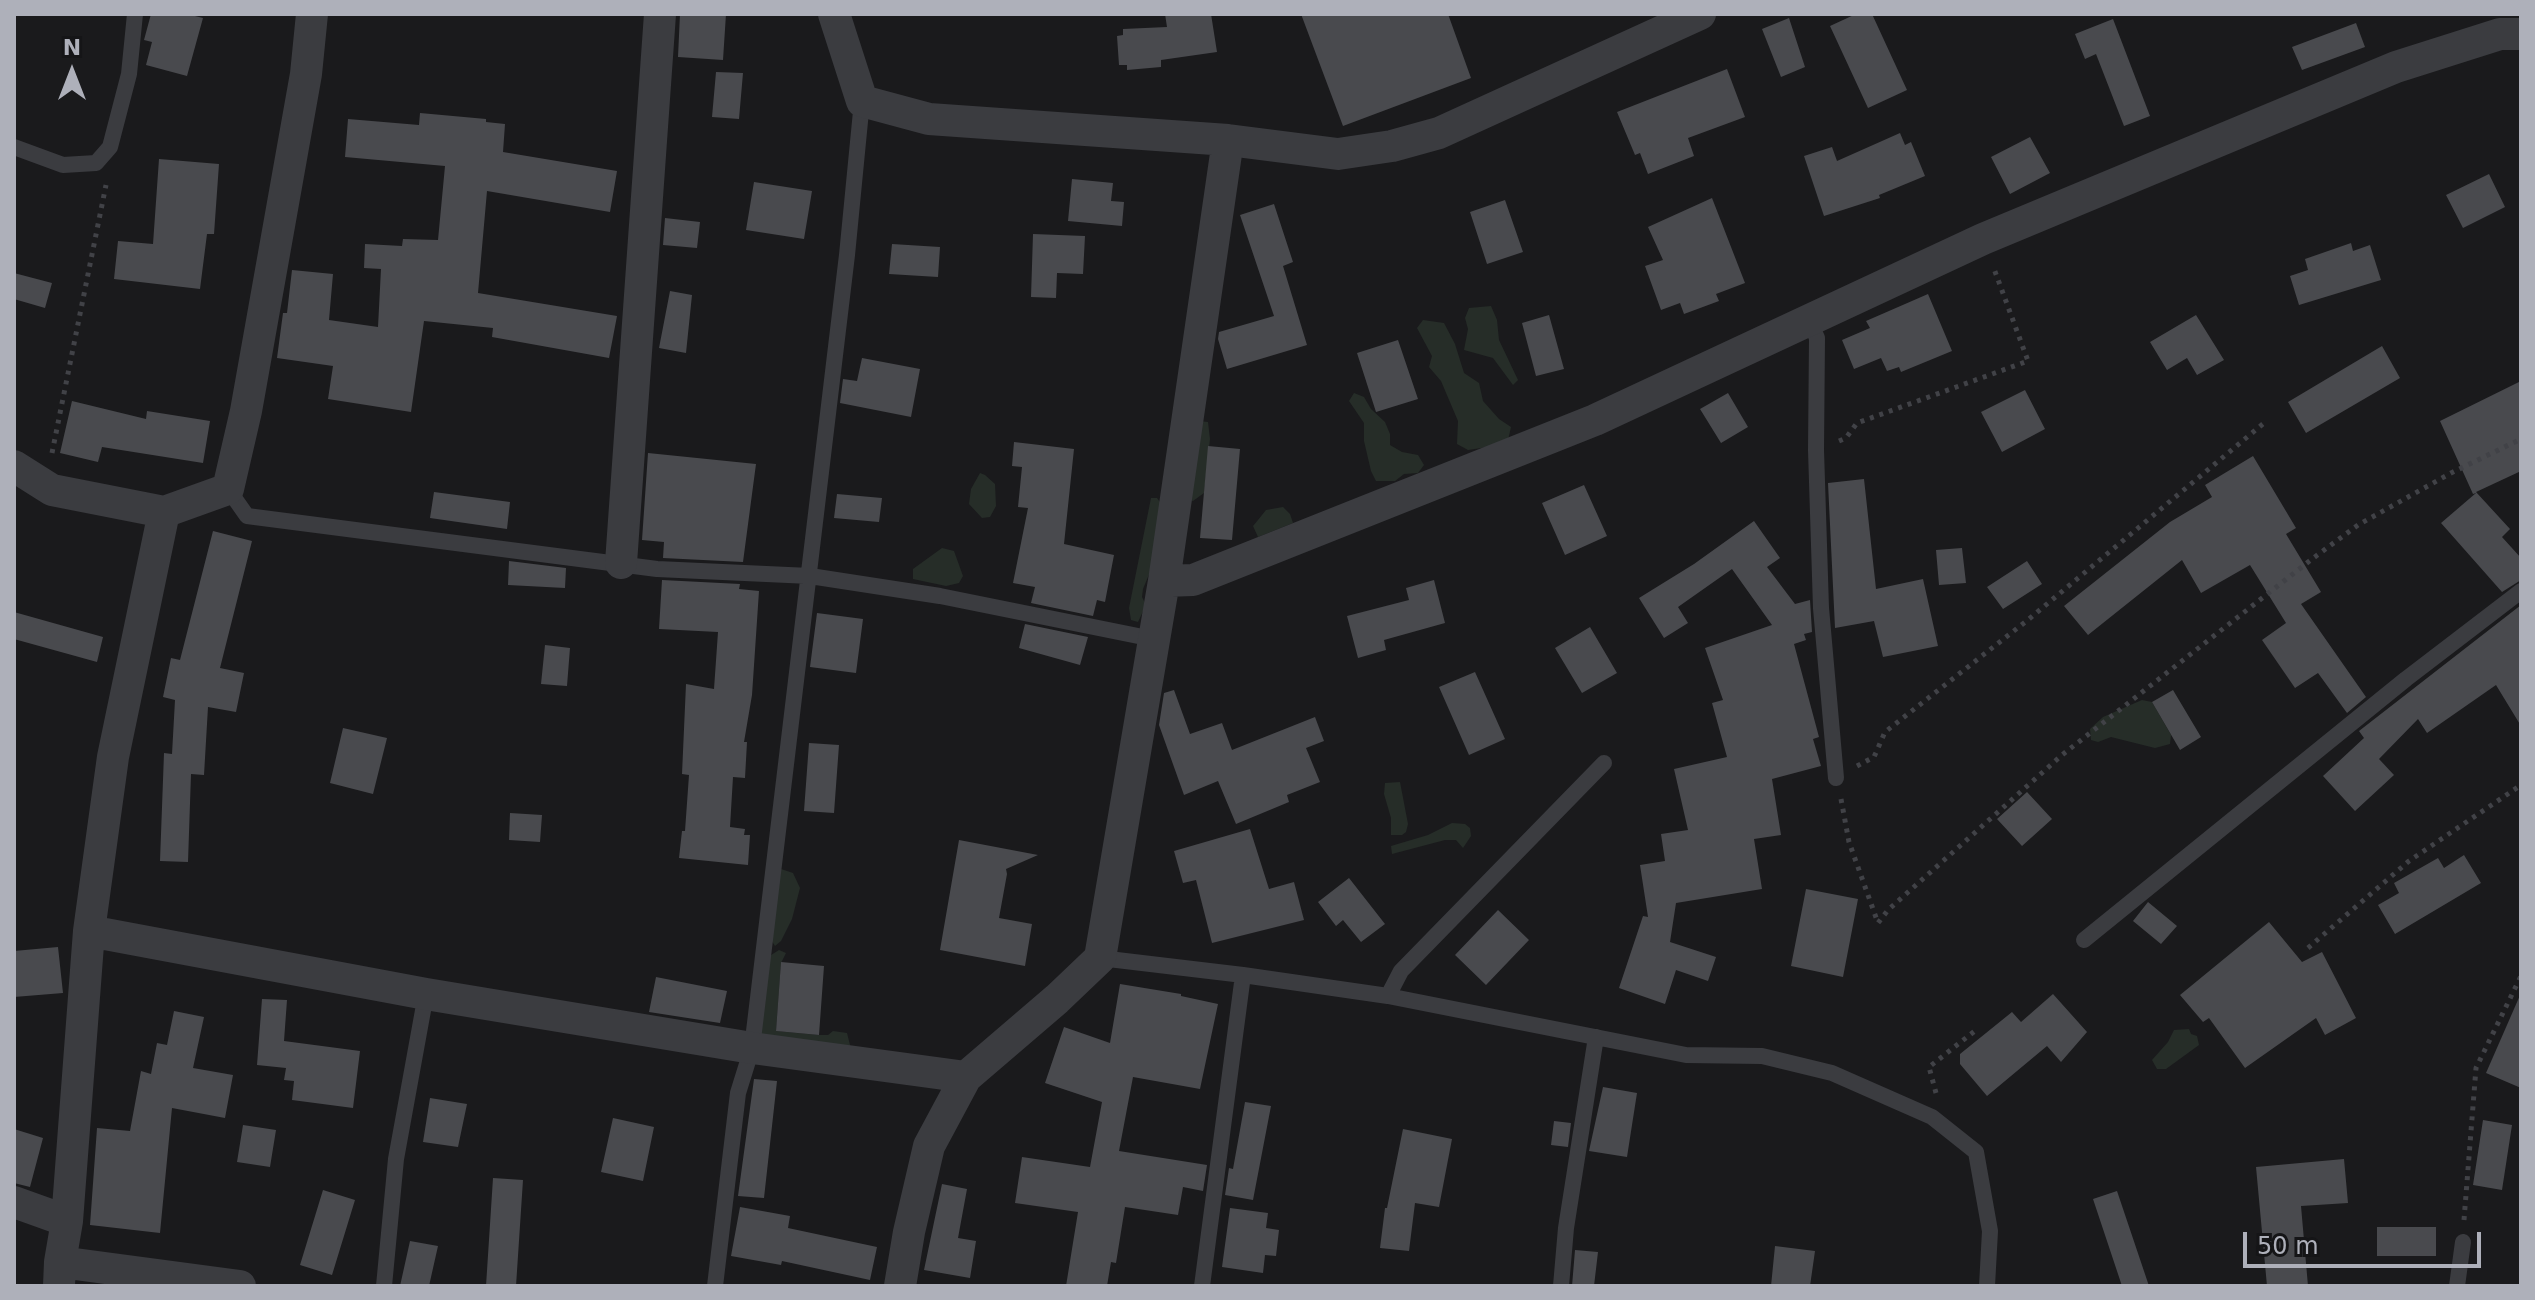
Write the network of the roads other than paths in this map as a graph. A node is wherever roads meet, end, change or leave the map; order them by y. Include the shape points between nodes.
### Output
1 (135, 14) edge
2 (312, 14) edge
3 (660, 14) edge
4 (834, 14) edge
5 (1700, 14) edge
6 (2521, 34) edge
7 (862, 101) junction
8 (1228, 140) junction
9 (14, 147) edge
10 (1809, 320) junction
11 (14, 466) edge
12 (228, 489) junction
13 (164, 512) junction
14 (621, 563) junction
15 (810, 576) junction
16 (1164, 581) junction
17 (2521, 591) edge
18 (1153, 639) junction
19 (1604, 763) dead end
20 (1836, 778) road end
21 (89, 931) junction
22 (2084, 940) dead end
23 (1100, 958) junction
24 (1243, 975) junction
25 (426, 994) junction
26 (1388, 996) junction
27 (1596, 1037) junction
28 (752, 1048) junction
29 (966, 1077) junction
30 (14, 1202) edge
31 (67, 1221) junction
32 (2463, 1242) road end
33 (59, 1274) edge
34 (240, 1286) edge
35 (384, 1286) edge
36 (715, 1286) edge
37 (900, 1286) edge
38 (1202, 1286) edge
39 (1561, 1286) edge
40 (1987, 1286) edge
41 (2457, 1286) edge

1 - 9 lane via 129,74 110,147 102,157 96,163 63,165
2 - 12 street via 301,104
3 - 14 street
4 - 7 street
5 - 8 street via 1439,133 1392,146 1338,154
6 - 10 street via 2500,34 2396,67 1983,239
7 - 8 street via 929,119
7 - 15 lane
8 - 16 street
10 - 16 street via 1595,420 1193,580
10 - 20 lane via 1817,338 1821,608
11 - 13 street via 52,490
12 - 13 street
12 - 14 lane via 247,516
13 - 21 street via 113,757
14 - 15 lane
15 - 18 lane
15 - 28 lane
16 - 18 street
17 - 22 lane
18 - 23 street
19 - 26 lane via 1401,971
21 - 25 street
21 - 31 street
23 - 24 lane
23 - 29 street
24 - 26 lane
24 - 38 lane
25 - 28 street
25 - 35 lane via 396,1159
26 - 27 lane
27 - 39 lane
27 - 40 lane via 1686,1055 1762,1056 1818,1069 1932,1117 1976,1152 1990,1231
28 - 29 street
28 - 36 lane via 738,1093
29 - 37 street via 929,1146
30 - 31 street
31 - 33 street
32 - 41 lane
33 - 34 street

